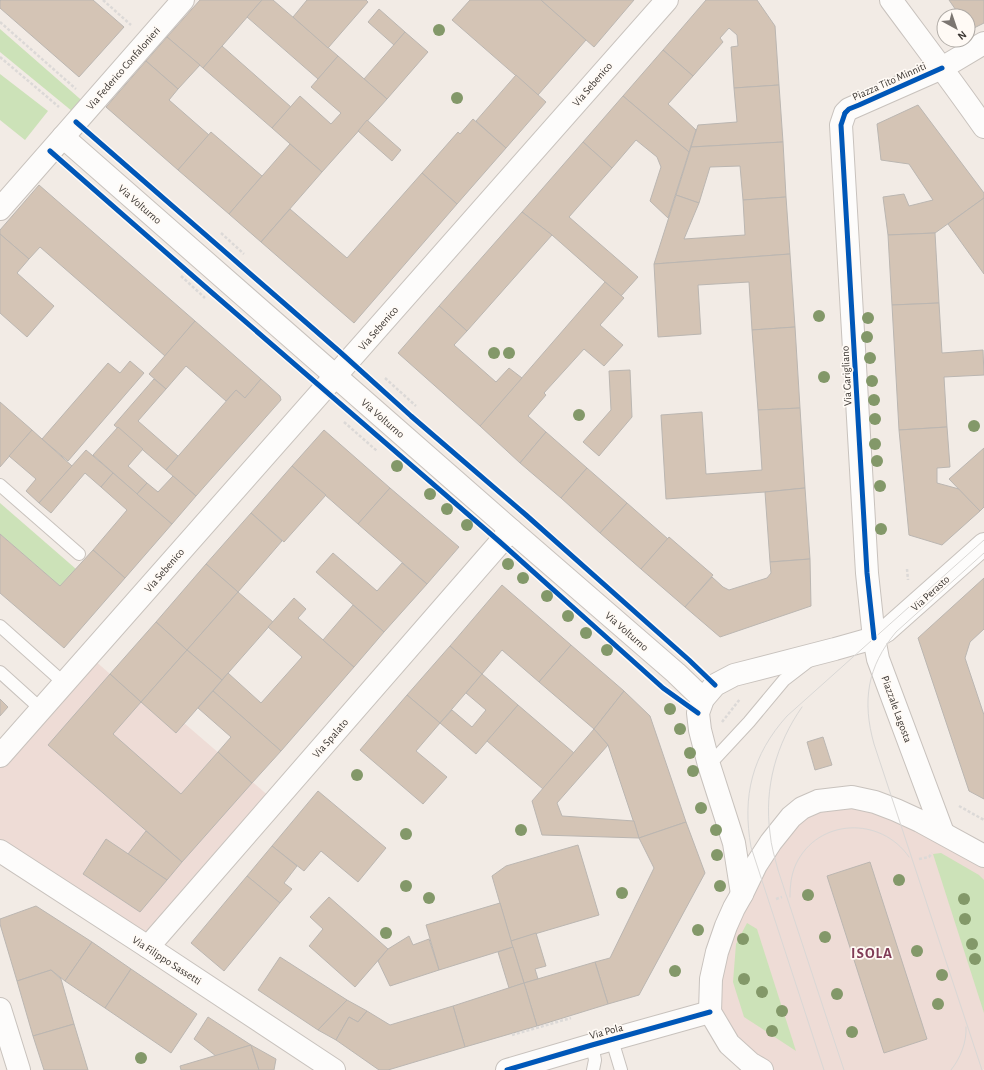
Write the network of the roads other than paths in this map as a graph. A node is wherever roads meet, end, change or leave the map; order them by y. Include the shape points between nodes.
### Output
1 (183, 0) edge
2 (667, 0) edge
3 (891, 0) edge
4 (984, 43) edge
5 (942, 68) junction
6 (845, 113) joint
7 (984, 127) edge
8 (70, 129) junction
9 (0, 209) edge
10 (336, 376) junction
11 (0, 485) edge
12 (511, 530) junction
13 (984, 544) edge
14 (79, 554) dead end
15 (0, 626) edge
16 (874, 638) junction
17 (819, 654) junction
18 (0, 672) edge
19 (64, 683) junction
20 (703, 699) junction
21 (42, 709) junction
22 (0, 756) edge
23 (710, 765) junction
24 (943, 833) junction
25 (0, 851) edge
26 (984, 856) edge
27 (742, 894) junction
28 (148, 947) junction
29 (0, 1009) edge
30 (710, 1012) junction
31 (602, 1042) junction
32 (20, 1070) edge
33 (334, 1070) edge
34 (506, 1070) edge
35 (593, 1070) edge
36 (621, 1070) edge
37 (762, 1070) edge

1 - 8 street, Via Federico Confalonieri
2 - 10 street, Via Sebenico
3 - 5 street, Piazza Tito Minniti
4 - 5 street
5 - 6 street, Piazza Tito Minniti
5 - 7 street
6 - 16 street, Via Garigliano via 841,125 867,573
8 - 9 street, Via Federico Confalonieri
8 - 10 street, Via Volturno
10 - 12 street, Via Volturno
10 - 19 street, Via Sebenico
11 - 14 lane
12 - 20 street, Via Volturno
12 - 28 street, Via Spalato
13 - 16 street, Via Perasto via 891,627
15 - 19 lane
16 - 17 street
16 - 24 street, Piazzale Lagosta via 878,659
17 - 20 street via 734,675 715,685
17 - 23 lane via 784,680
18 - 21 lane
19 - 21 street, Via Sebenico
20 - 23 street via 698,713
21 - 22 street, Via Sebenico
23 - 27 street via 734,843
24 - 26 street
24 - 27 street via 875,802 852,797 818,800 802,808 785,824 756,865
25 - 28 street, Via Filippo Sassetti
27 - 30 street via 726,926 717,952 711,979
28 - 33 street, Via Filippo Sassetti
29 - 32 street
30 - 31 street, Via Pola
30 - 37 street via 728,1044
31 - 34 street, Via Pola
31 - 35 lane
31 - 36 lane

